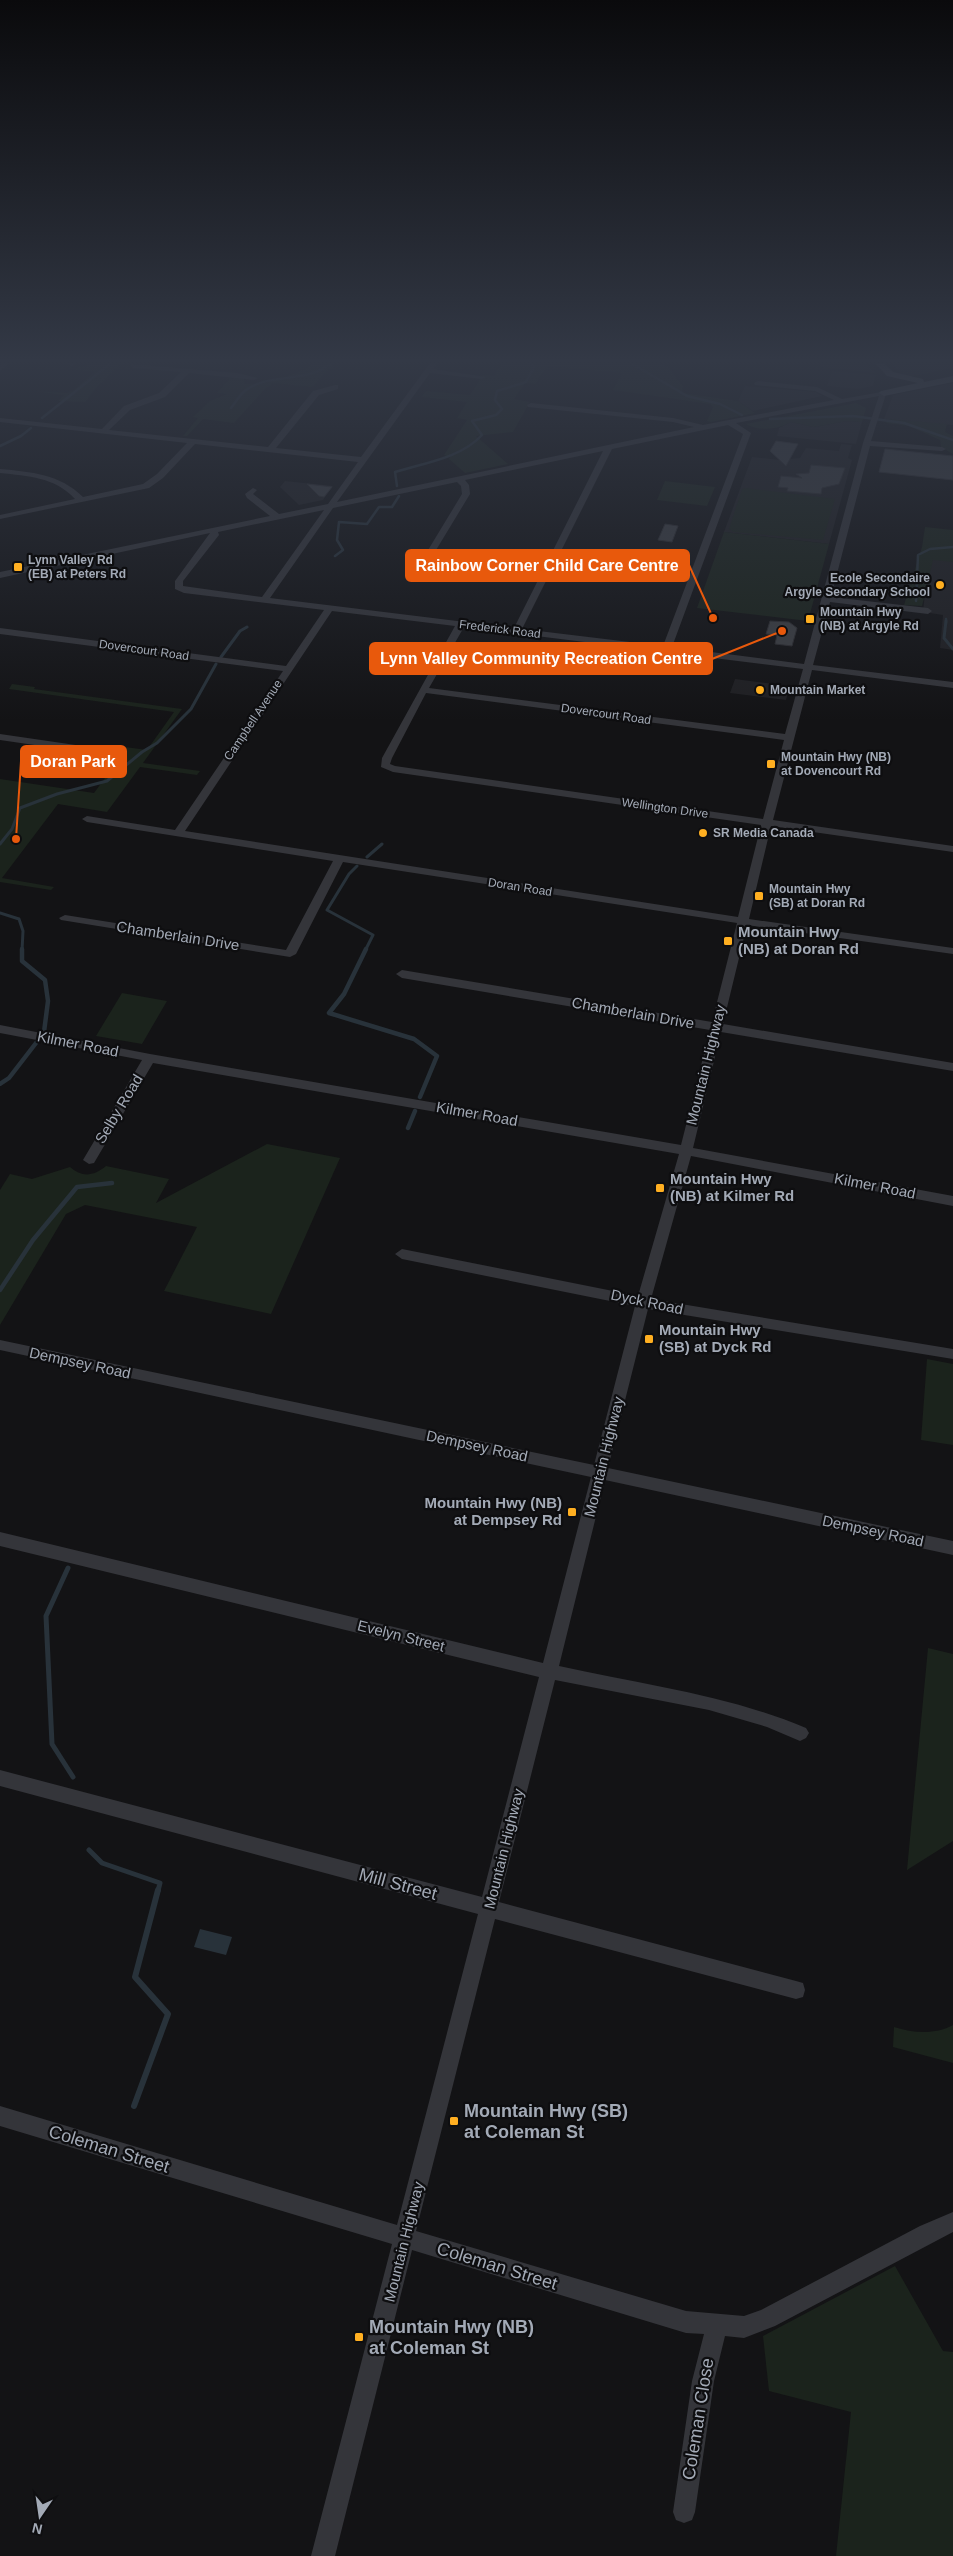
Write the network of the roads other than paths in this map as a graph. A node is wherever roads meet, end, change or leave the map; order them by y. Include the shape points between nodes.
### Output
1 (61, 482) edge
2 (154, 482) edge
3 (348, 482) edge
4 (443, 482) edge
5 (462, 482) edge
6 (591, 482) edge
7 (728, 482) edge
8 (857, 482) edge
9 (253, 490) dead end
10 (82, 501) junction
11 (331, 506) junction
12 (0, 517) edge
13 (277, 517) junction
14 (213, 531) junction
15 (423, 565) dead end
16 (0, 575) edge
17 (826, 599) junction
18 (264, 600) junction
19 (330, 608) junction
20 (928, 611) dead end
21 (461, 624) junction
22 (517, 631) junction
23 (0, 632) edge
24 (666, 650) junction
25 (809, 667) junction
26 (287, 670) junction
27 (953, 684) edge
28 (423, 690) junction
29 (0, 737) edge
30 (790, 738) junction
31 (103, 752) dead end
32 (87, 819) dead end
33 (767, 823) junction
34 (178, 833) junction
35 (953, 849) edge
36 (340, 858) junction
37 (65, 918) dead end
38 (742, 921) junction
39 (953, 951) edge
40 (402, 974) dead end
41 (715, 1027) junction
42 (0, 1029) edge
43 (150, 1058) junction
44 (953, 1067) edge
45 (686, 1150) junction
46 (89, 1160) dead end
47 (953, 1201) edge
48 (402, 1254) dead end
49 (643, 1303) junction
50 (0, 1345) edge
51 (953, 1354) edge
52 (600, 1472) junction
53 (0, 1539) edge
54 (953, 1548) edge
55 (550, 1672) junction
56 (800, 1733) dead end
57 (0, 1778) edge
58 (489, 1908) junction
59 (796, 1990) dead end
60 (1, 2118) edge
61 (953, 2222) edge
62 (406, 2238) junction
63 (717, 2326) junction
64 (684, 2512) dead end
65 (323, 2556) edge

1 - 10 street
2 - 10 street
3 - 11 street
4 - 11 street
5 - 15 street via 466,494
6 - 22 street
7 - 24 street
8 - 17 street, Mountain Highway
9 - 13 street via 249,494 255,503 267,507
10 - 12 street
11 - 13 street
11 - 18 street
13 - 14 street
14 - 16 street
14 - 18 street, Frederick Road via 215,535 179,581 178,587
17 - 20 street
17 - 25 street, Mountain Highway
18 - 19 street, Frederick Road
19 - 21 street, Frederick Road
19 - 26 street, Campbell Avenue
21 - 22 street, Frederick Road
21 - 28 street
22 - 24 street, Frederick Road
23 - 26 street, Dovercourt Road
24 - 25 street, Frederick Road
25 - 27 street, Frederick Road
25 - 30 street, Mountain Highway
26 - 34 street, Campbell Avenue
28 - 30 street, Dovercourt Road
28 - 33 street, Wellington Drive via 385,765 402,771
29 - 31 street
30 - 33 street, Mountain Highway
32 - 34 street, Doran Road
33 - 35 street, Wellington Drive
33 - 38 street, Mountain Highway
34 - 36 street, Doran Road
36 - 37 street, Chamberlain Drive via 290,954
36 - 38 street, Doran Road
38 - 39 street, Doran Road
38 - 41 street, Mountain Highway
40 - 41 street, Chamberlain Drive
41 - 44 street, Chamberlain Drive
41 - 45 street, Mountain Highway
42 - 43 street, Kilmer Road
43 - 45 street, Kilmer Road
43 - 46 street, Selby Road
45 - 47 street, Kilmer Road
45 - 49 street, Mountain Highway
48 - 49 street, Dyck Road
49 - 51 street, Dyck Road
49 - 52 street, Mountain Highway
50 - 52 street, Dempsey Road
52 - 54 street, Dempsey Road
52 - 55 street, Mountain Highway
53 - 55 street, Evelyn Street
55 - 56 street, Evelyn Street via 732,1709 773,1720
55 - 58 street, Mountain Highway
57 - 58 street, Mill Street
58 - 59 street, Mill Street
58 - 62 street, Mountain Highway
60 - 62 street, Coleman Street
61 - 63 street, Coleman Street via 767,2318 744,2327
62 - 63 street, Coleman Street via 686,2322
62 - 65 street, Mountain Highway
63 - 64 street, Coleman Close via 703,2380

